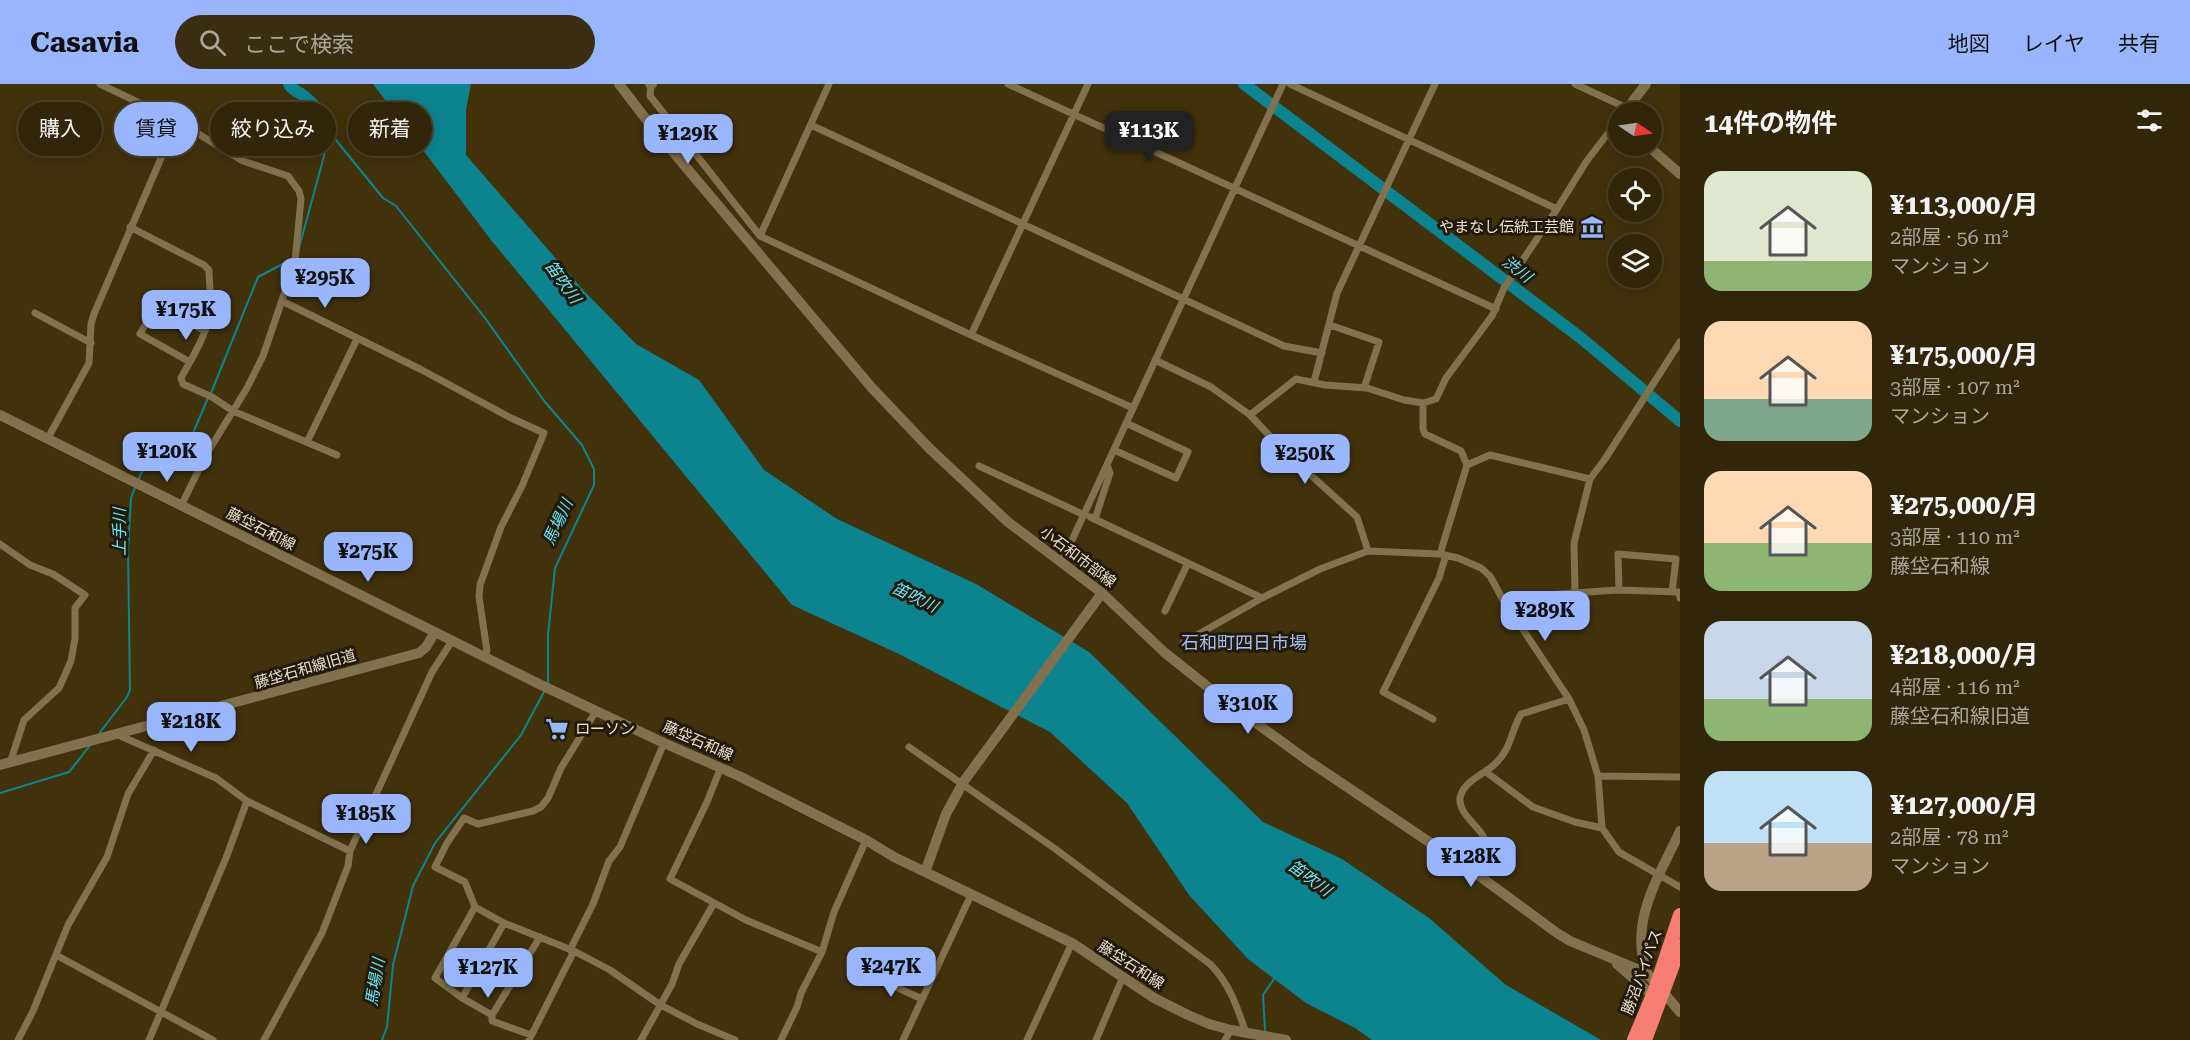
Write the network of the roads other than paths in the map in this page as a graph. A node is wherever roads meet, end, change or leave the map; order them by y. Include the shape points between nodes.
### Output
1 (100, 84) edge
2 (619, 84) edge
3 (651, 84) edge
4 (830, 84) edge
5 (1008, 84) edge
6 (1088, 84) edge
7 (1283, 84) edge
8 (1290, 84) edge
9 (1435, 84) edge
10 (1575, 84) edge
11 (1646, 84) edge
12 (137, 102) edge
13 (1610, 102) edge
14 (1633, 102) edge
15 (1074, 115) junction
16 (811, 125) junction
17 (1608, 133) edge
18 (198, 134) edge
19 (1408, 140) junction
20 (161, 156) edge
21 (1659, 156) edge
22 (1680, 174) edge
23 (1235, 188) junction
24 (1557, 209) junction
25 (1023, 223) junction
26 (130, 227) junction
27 (760, 236) junction
28 (1360, 246) junction
29 (1184, 298) junction
30 (282, 301) junction
31 (1496, 309) junction
32 (35, 313) dead end
33 (1330, 326) junction
34 (205, 331) junction
35 (971, 335) junction
36 (357, 339) junction
37 (1680, 342) edge
38 (91, 343) junction
39 (1322, 353) junction
40 (1155, 360) junction
41 (190, 362) junction
42 (1314, 382) junction
43 (1364, 388) junction
44 (1423, 403) junction
45 (1133, 408) junction
46 (233, 411) junction
47 (0, 415) edge
48 (1250, 415) junction
49 (1126, 423) junction
50 (48, 438) junction
51 (306, 442) junction
52 (1114, 450) junction
53 (337, 455) dead end
54 (1107, 465) junction
55 (1467, 465) junction
56 (979, 466) dead end
57 (1590, 479) junction
58 (181, 506) junction
59 (1080, 513) dead end
60 (0, 544) edge
61 (1368, 551) junction
62 (1443, 555) junction
63 (1060, 561) junction
64 (1188, 563) junction
65 (1619, 590) junction
66 (1575, 592) junction
67 (1672, 592) junction
68 (1099, 597) junction
69 (1262, 598) junction
70 (1502, 598) junction
71 (1680, 598) edge
72 (1165, 611) dead end
73 (435, 632) junction
74 (452, 641) junction
75 (1183, 643) dead end
76 (484, 657) junction
77 (1569, 699) junction
78 (596, 711) junction
79 (1433, 719) dead end
80 (118, 735) junction
81 (664, 743) junction
82 (909, 747) dead end
83 (154, 750) junction
84 (5, 764) edge
85 (721, 767) junction
86 (1486, 772) junction
87 (1598, 776) junction
88 (1680, 777) edge
89 (963, 783) junction
90 (247, 801) junction
91 (1602, 828) junction
92 (1680, 831) edge
93 (866, 840) junction
94 (350, 851) junction
95 (1474, 872) junction
96 (925, 873) junction
97 (1658, 875) junction
98 (1680, 887) edge
99 (971, 895) junction
100 (714, 903) junction
101 (475, 907) junction
102 (1680, 915) edge
103 (504, 923) junction
104 (540, 937) junction
105 (1072, 944) junction
106 (1680, 946) edge
107 (572, 950) junction
108 (1640, 950) junction
109 (822, 952) junction
110 (1605, 954) junction
111 (56, 955) junction
112 (1624, 964) junction
113 (1669, 964) junction
114 (1647, 973) junction
115 (870, 975) dead end
116 (1122, 979) junction
117 (462, 998) junction
118 (922, 999) junction
119 (659, 1004) junction
120 (1675, 1011) edge
121 (160, 1012) junction
122 (492, 1016) junction
123 (1680, 1021) edge
124 (1228, 1035) edge
125 (1248, 1035) edge
126 (530, 1037) edge
127 (18, 1040) edge
128 (149, 1040) edge
129 (213, 1040) edge
130 (264, 1040) edge
131 (641, 1040) edge
132 (735, 1040) edge
133 (781, 1040) edge
134 (903, 1040) edge
135 (1027, 1040) edge
136 (1096, 1040) edge
137 (1286, 1040) edge
138 (1634, 1040) edge
139 (1645, 1040) edge

1 - 12 street
2 - 63 main road, 小石和市部線 via 872,388 986,502
3 - 27 street via 650,96
4 - 16 street
5 - 15 street
6 - 15 street
7 - 23 street
8 - 19 street
9 - 19 street
10 - 13 street
11 - 14 main road
15 - 23 street
15 - 25 street
16 - 25 street
16 - 27 street
17 - 24 street
18 - 30 street via 243,161 288,176 299,191 295,262
19 - 24 street
19 - 28 street
20 - 26 street
21 - 22 main road
23 - 28 street
23 - 29 street
24 - 31 street via 1504,288
25 - 29 street
25 - 35 street
26 - 34 street via 209,270 210,310
26 - 38 street via 94,314
27 - 35 street
28 - 31 street
28 - 33 street via 1337,293
29 - 39 street via 1284,346
29 - 40 street
30 - 36 street
30 - 46 street via 263,356
31 - 44 street via 1446,378 1436,399
32 - 38 street
33 - 39 street
33 - 43 street via 1379,342
34 - 41 street
34 - 41 street via 157,305 140,334
35 - 45 street
36 - 51 street
36 - 76 street via 544,433 501,527 480,585 487,651
37 - 57 street
38 - 50 street via 90,363
39 - 42 street
40 - 45 street
40 - 48 street via 1211,387
41 - 46 street via 181,382
42 - 43 street
42 - 48 street via 1296,379
43 - 44 street
44 - 55 street via 1425,434 1461,451
45 - 49 street
46 - 51 street
46 - 58 street
47 - 50 main road, 藤垈石和線
48 - 61 street via 1357,517
49 - 52 street
49 - 52 street via 1188,452 1176,478
50 - 58 main road, 藤垈石和線
51 - 53 street
52 - 54 street
54 - 63 street
54 - 64 street via 1110,473 1092,518
55 - 57 street via 1490,455
55 - 62 street
56 - 59 street
57 - 66 street via 1574,543
58 - 73 main road, 藤垈石和線
60 - 84 street via 85,595 75,608 71,661 59,688 24,720
61 - 62 street
61 - 69 street via 1320,569
62 - 70 street via 1481,568
62 - 79 street via 1440,578 1383,692
63 - 68 main road, 小石和市部線
64 - 69 street
64 - 72 street
65 - 66 street
65 - 67 street
65 - 67 street via 1618,554 1676,559
66 - 70 street
67 - 71 street via 1679,592
68 - 89 main road
68 - 95 main road, 小石和市部線 via 1223,699
69 - 75 street
70 - 77 street
73 - 74 main road, 藤垈石和線
73 - 80 main road, 藤垈石和線旧道 via 419,653
74 - 76 main road, 藤垈石和線
74 - 94 street via 432,672
76 - 78 main road, 藤垈石和線
77 - 86 street via 1521,714 1505,753
77 - 87 street via 1584,730
78 - 81 main road, 藤垈石和線
78 - 101 street via 541,807 478,824 464,818 447,843 435,867 465,882
80 - 83 street
80 - 84 main road, 藤垈石和線旧道
81 - 85 main road, 藤垈石和線
81 - 107 street
82 - 89 street
83 - 90 street via 216,778
83 - 111 street via 128,794 106,857
85 - 93 main road, 藤垈石和線
85 - 100 street via 670,879
86 - 91 street via 1533,807
86 - 95 street via 1465,787 1460,801 1486,843
87 - 88 street
87 - 91 street
89 - 96 main road via 946,814
89 - 125 street via 1210,964 1232,993
90 - 94 street
90 - 121 street
91 - 97 street via 1619,852
92 - 97 main road, 小石和市部線
93 - 96 main road, 藤垈石和線
93 - 109 street via 834,912
94 - 130 street via 322,933
95 - 110 main road, 小石和市部線 via 1570,941
96 - 99 main road, 藤垈石和線
97 - 98 street
97 - 108 main road, 小石和市部線 via 1644,913
99 - 105 main road, 藤垈石和線
99 - 118 street
100 - 109 street
100 - 119 street
101 - 103 street
101 - 117 street via 435,978
102 - 113 highway, 勝沼バイパス
103 - 104 street
103 - 117 street
104 - 107 street
104 - 122 street
105 - 116 main road, 藤垈石和線
105 - 135 street
106 - 113 highway
107 - 119 street
107 - 126 street
108 - 112 main road via 1632,961
108 - 114 main road, 小石和市部線
109 - 133 street
110 - 112 main road, 小石和市部線
110 - 120 main road, 小石和市部線
111 - 121 street
111 - 127 street
112 - 114 main road, 小石和市部線
113 - 138 highway, 勝沼バイパス
113 - 139 highway
114 - 120 main road, 小石和市部線 via 1652,987
115 - 118 street
116 - 124 main road, 藤垈石和線
116 - 136 street
117 - 122 street
118 - 134 street
119 - 131 street
119 - 132 street
120 - 123 main road, 小石和市部線
121 - 128 street
121 - 129 street
122 - 126 street via 492,1021
124 - 125 main road, 藤垈石和線
125 - 137 main road, 藤垈石和線

